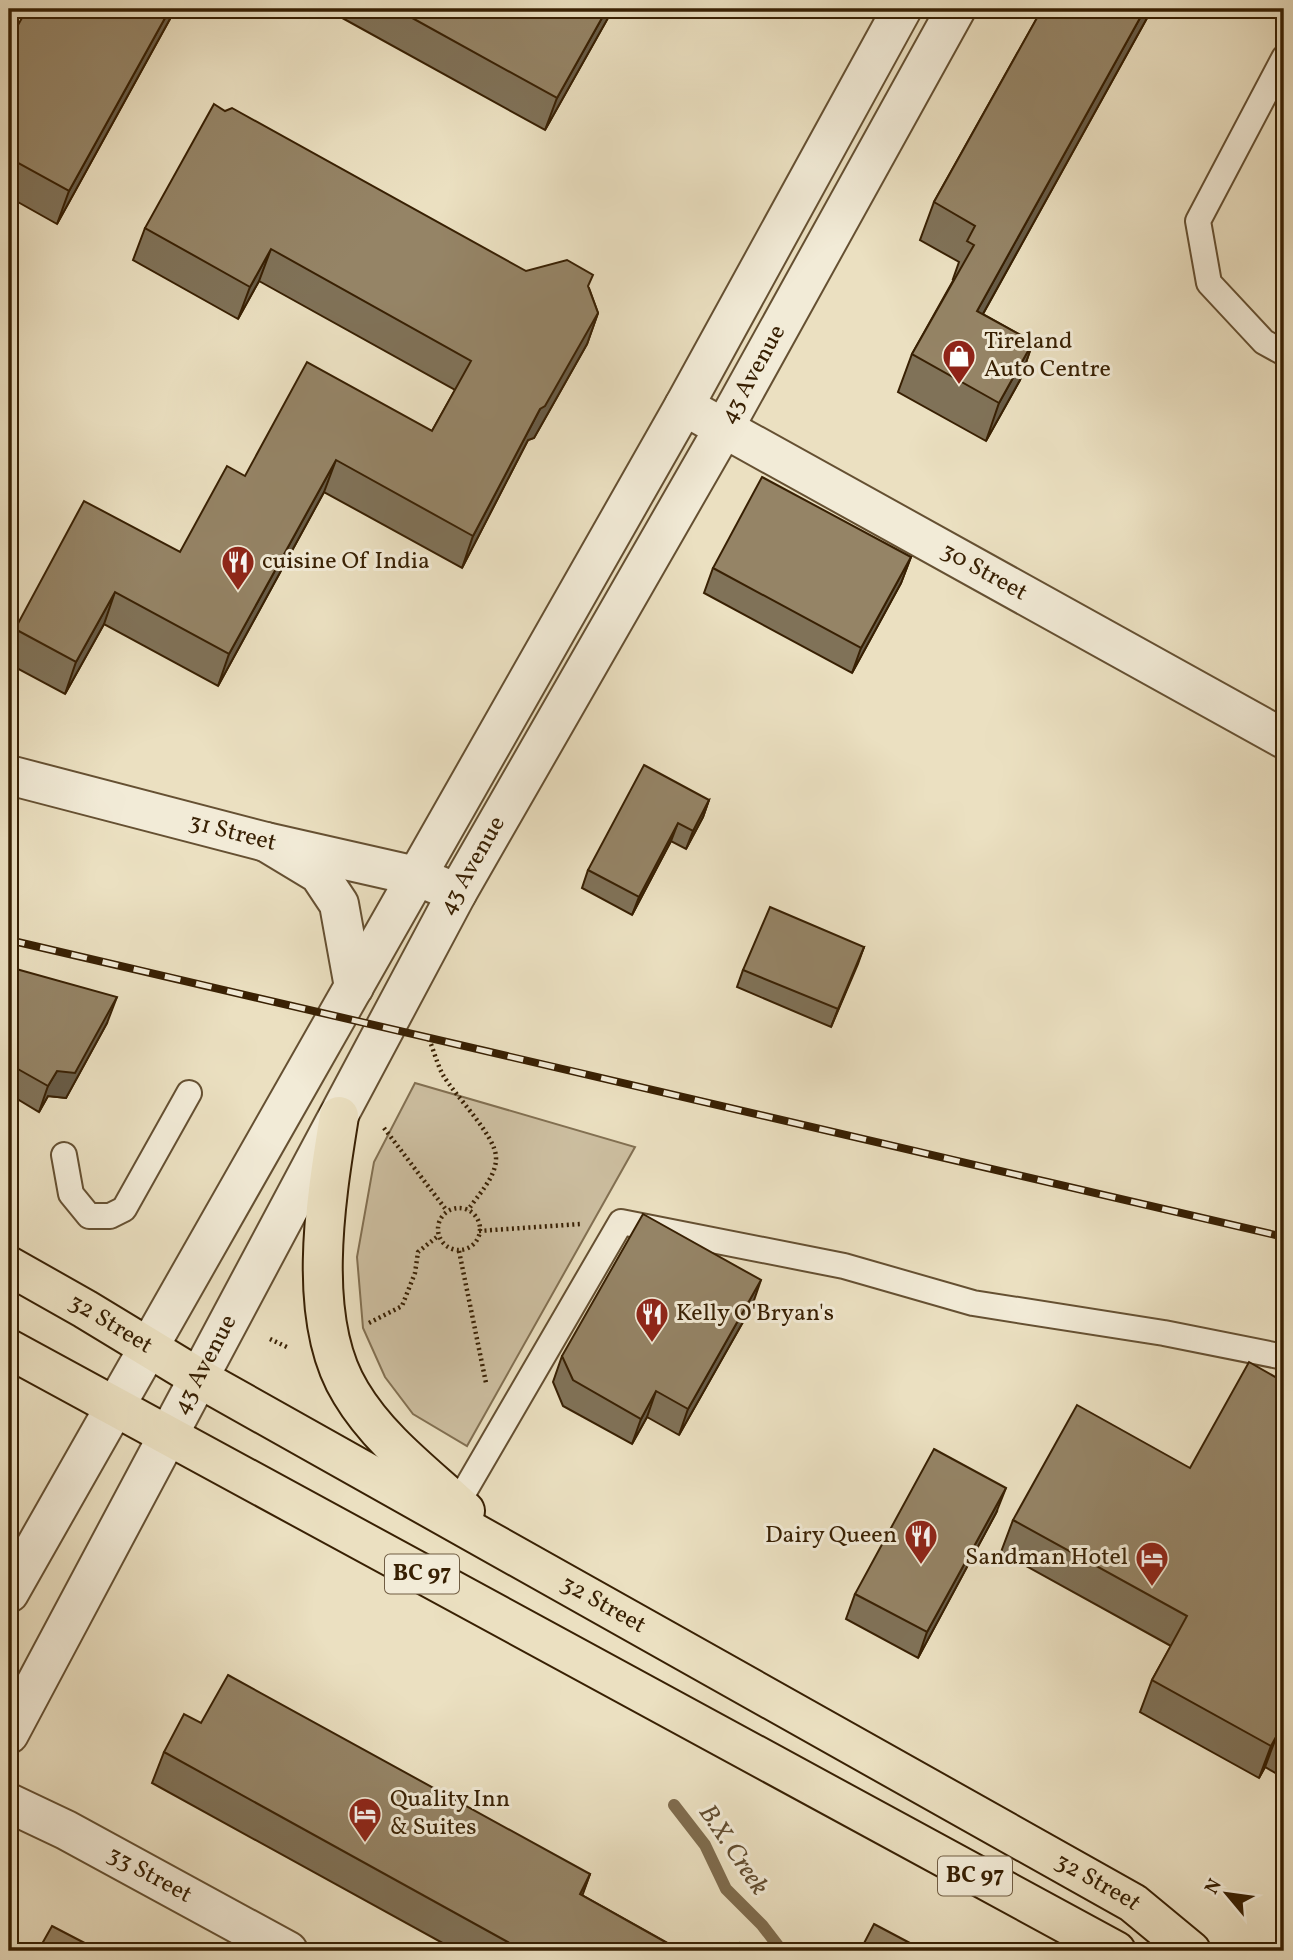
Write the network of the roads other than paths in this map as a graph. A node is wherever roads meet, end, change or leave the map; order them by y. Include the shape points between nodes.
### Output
1 (902, 9) edge
2 (956, 9) edge
3 (1284, 58) edge
4 (1284, 354) edge
5 (684, 406) junction
6 (724, 428) junction
7 (1284, 739) edge
8 (9, 775) edge
9 (266, 842) junction
10 (416, 876) junction
11 (457, 893) junction
12 (354, 987) junction
13 (189, 1093) dead end
14 (339, 1116) junction
15 (64, 1155) dead end
16 (9, 1266) edge
17 (148, 1348) junction
18 (9, 1349) edge
19 (1284, 1357) edge
20 (197, 1377) junction
21 (116, 1406) junction
22 (166, 1434) junction
23 (457, 1504) junction
24 (513, 1555) junction
25 (9, 1592) edge
26 (9, 1734) edge
27 (9, 1803) edge
28 (288, 1951) edge
29 (1116, 1951) edge
30 (1191, 1951) edge

1 - 5 street, 43 Avenue
2 - 6 street, 43 Avenue
3 - 4 lane via 1198,221 1209,283 1264,342
5 - 6 street, 30 Street
5 - 10 street, 43 Avenue
6 - 7 street, 30 Street
6 - 11 street, 43 Avenue
8 - 9 street, 31 Street
9 - 10 street, 31 Street
9 - 12 street via 320,874 340,904
10 - 11 street, 31 Street
10 - 12 street, 43 Avenue
11 - 14 street, 43 Avenue
12 - 17 street, 43 Avenue
13 - 15 lane via 124,1209 110,1216 89,1216 71,1194
14 - 20 street, 43 Avenue
14 - 23 highway via 326,1204 323,1273 332,1346 350,1391 379,1432
16 - 17 highway, 32 Street / BC 97
17 - 20 highway, 32 Street / BC 97
17 - 21 street, 43 Avenue
18 - 21 highway, 32 Street / BC 97
19 - 23 lane via 973,1303 844,1266 621,1222
20 - 22 street, 43 Avenue
20 - 24 highway, 32 Street / BC 97
21 - 22 highway, 32 Street / BC 97
21 - 25 street, 43 Avenue
22 - 26 street, 43 Avenue
22 - 29 highway, 32 Street / BC 97
23 - 24 highway
24 - 30 highway, 32 Street / BC 97 via 1133,1903
27 - 28 street, 33 Street

